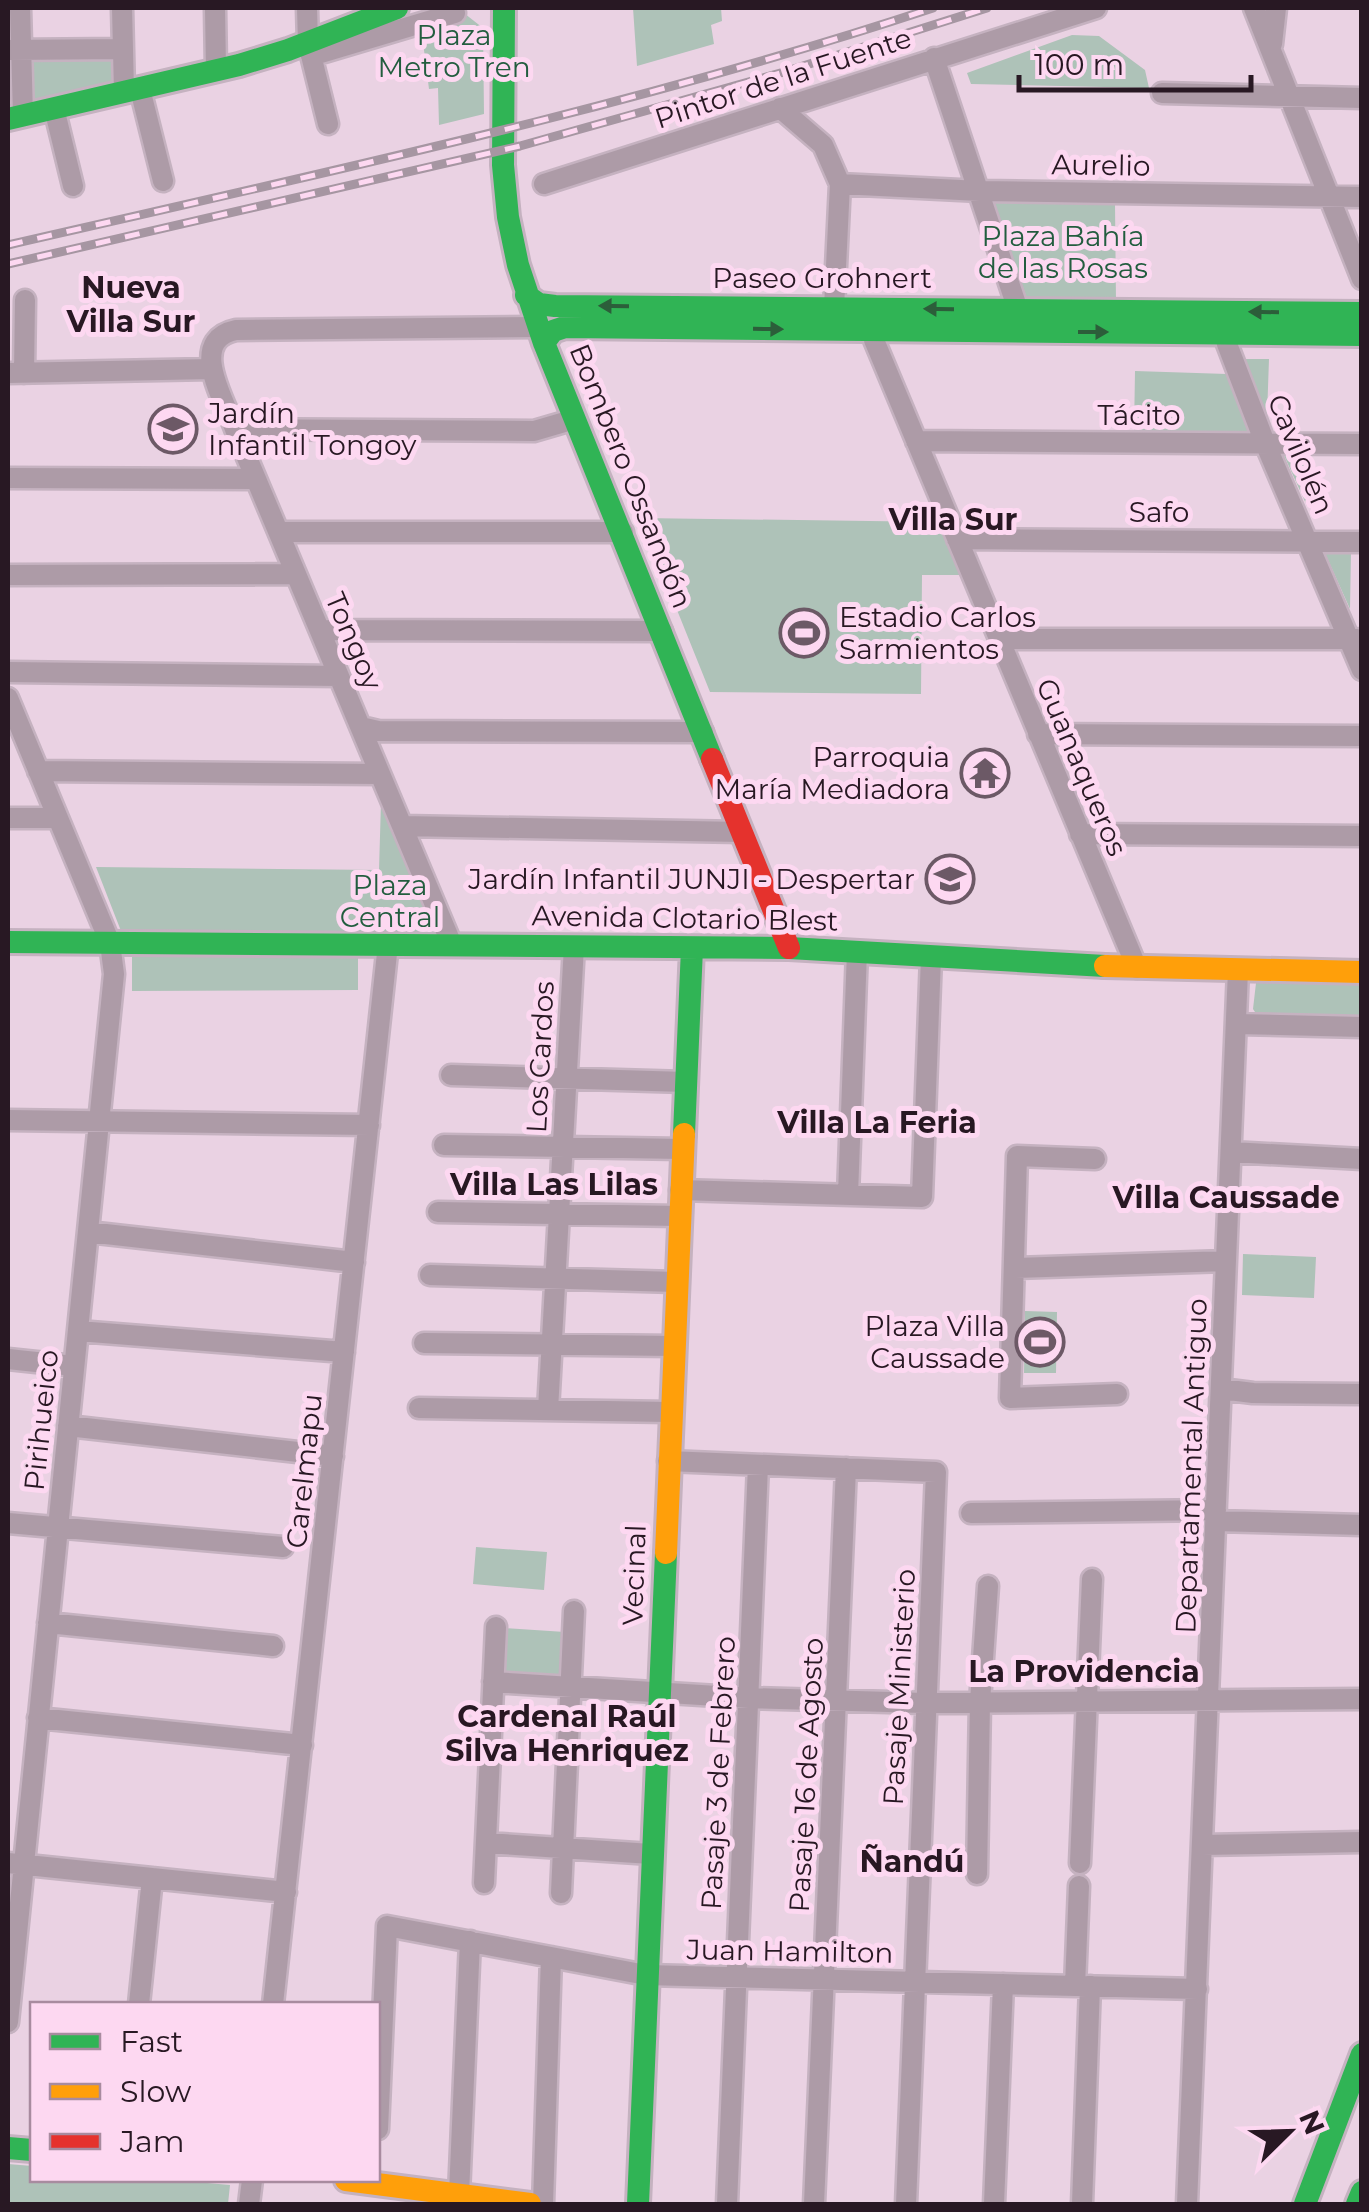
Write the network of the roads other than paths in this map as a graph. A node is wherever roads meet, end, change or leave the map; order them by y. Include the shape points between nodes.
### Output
1 (20, 8) edge
2 (122, 8) edge
3 (215, 8) edge
4 (308, 8) edge
5 (398, 8) edge
6 (504, 8) edge
7 (1096, 8) edge
8 (1254, 8) edge
9 (1276, 8) edge
10 (454, 13) dead end
11 (122, 48) junction
12 (310, 49) junction
13 (14, 50) edge
14 (1272, 51) junction
15 (934, 58) junction
16 (216, 70) junction
17 (132, 91) junction
18 (1162, 94) dead end
19 (1289, 97) junction
20 (1362, 98) edge
21 (54, 108) junction
22 (780, 108) junction
23 (15, 118) edge
24 (328, 124) dead end
25 (163, 181) dead end
26 (544, 184) dead end
27 (840, 184) junction
28 (74, 186) dead end
29 (980, 191) junction
30 (1328, 197) junction
31 (1362, 197) edge
32 (1362, 279) edge
33 (526, 294) junction
34 (25, 300) dead end
35 (834, 308) junction
36 (1362, 313) edge
37 (731, 318) junction
38 (874, 319) junction
39 (1018, 321) junction
40 (1223, 322) junction
41 (540, 335) junction
42 (1362, 335) edge
43 (211, 363) junction
44 (16, 373) edge
45 (575, 419) junction
46 (235, 429) junction
47 (916, 441) junction
48 (1265, 443) junction
49 (1362, 444) edge
50 (8, 478) edge
51 (256, 478) junction
52 (279, 532) junction
53 (622, 532) junction
54 (957, 539) junction
55 (1307, 541) junction
56 (1362, 542) edge
57 (296, 574) junction
58 (8, 575) edge
59 (320, 630) junction
60 (662, 631) junction
61 (998, 638) junction
62 (1355, 639) edge
63 (1362, 670) edge
64 (8, 672) edge
65 (339, 676) junction
66 (8, 698) edge
67 (13, 726) edge
68 (361, 727) junction
69 (703, 732) junction
70 (1038, 734) junction
71 (1362, 736) edge
72 (38, 771) junction
73 (380, 774) junction
74 (8, 818) edge
75 (58, 818) junction
76 (402, 826) junction
77 (742, 832) junction
78 (1080, 834) junction
79 (1362, 836) edge
80 (8, 942) edge
81 (110, 943) junction
82 (388, 944) junction
83 (452, 945) junction
84 (574, 946) junction
85 (692, 948) junction
86 (789, 948) junction
87 (857, 952) junction
88 (931, 957) junction
89 (1138, 968) junction
90 (1238, 970) junction
91 (1362, 972) edge
92 (1236, 1024) junction
93 (1362, 1027) edge
94 (451, 1075) dead end
95 (566, 1078) junction
96 (686, 1082) junction
97 (8, 1120) edge
98 (99, 1121) junction
99 (369, 1125) junction
100 (444, 1145) dead end
101 (562, 1147) junction
102 (682, 1148) junction
103 (1231, 1152) junction
104 (1095, 1159) dead end
105 (1362, 1159) edge
106 (680, 1190) junction
107 (848, 1195) junction
108 (438, 1212) dead end
109 (558, 1214) junction
110 (679, 1216) junction
111 (88, 1232) junction
112 (1216, 1261) junction
113 (354, 1262) junction
114 (1014, 1268) junction
115 (430, 1275) dead end
116 (555, 1278) junction
117 (676, 1282) junction
118 (78, 1331) junction
119 (424, 1343) dead end
120 (552, 1344) junction
121 (673, 1346) junction
122 (344, 1352) junction
123 (8, 1359) edge
124 (74, 1366) junction
125 (1221, 1389) junction
126 (1117, 1394) dead end
127 (1362, 1394) edge
128 (419, 1408) dead end
129 (548, 1410) junction
130 (670, 1412) junction
131 (68, 1426) junction
132 (333, 1456) junction
133 (668, 1461) junction
134 (758, 1465) junction
135 (846, 1468) junction
136 (971, 1514) dead end
137 (1216, 1516) junction
138 (8, 1524) edge
139 (1362, 1526) edge
140 (58, 1529) junction
141 (283, 1547) dead end
142 (1092, 1580) dead end
143 (988, 1586) dead end
144 (574, 1611) dead end
145 (48, 1623) junction
146 (496, 1627) dead end
147 (273, 1646) dead end
148 (493, 1682) junction
149 (570, 1686) junction
150 (660, 1692) junction
151 (749, 1698) junction
152 (1208, 1698) junction
153 (1362, 1699) edge
154 (835, 1700) junction
155 (1085, 1700) junction
156 (980, 1702) junction
157 (924, 1703) junction
158 (38, 1718) junction
159 (302, 1746) junction
160 (486, 1842) junction
161 (1362, 1842) edge
162 (1202, 1845) junction
163 (564, 1848) junction
164 (651, 1854) junction
165 (1080, 1863) dead end
166 (16, 1864) edge
167 (977, 1874) dead end
168 (152, 1878) junction
169 (484, 1882) dead end
170 (1079, 1886) dead end
171 (286, 1892) junction
172 (562, 1893) dead end
173 (470, 1941) junction
174 (550, 1957) junction
175 (646, 1976) junction
176 (736, 1978) junction
177 (824, 1980) junction
178 (915, 1982) junction
179 (1003, 1984) junction
180 (1082, 1986) junction
181 (1196, 1988) junction
182 (139, 2002) edge
183 (272, 2002) edge
184 (8, 2022) edge
185 (1362, 2054) edge
186 (380, 2088) edge
187 (366, 2186) edge
188 (1362, 2192) edge
189 (459, 2194) junction
190 (530, 2204) edge
191 (542, 2204) edge
192 (638, 2204) edge
193 (727, 2204) edge
194 (814, 2204) edge
195 (906, 2204) edge
196 (994, 2204) edge
197 (1082, 2204) edge
198 (1188, 2204) edge
199 (1305, 2204) edge
200 (1357, 2204) edge

1 - 13 street
2 - 11 street
3 - 16 street
4 - 12 street
5 - 12 street
6 - 33 street, Bombero Ossandón via 504,184
7 - 15 street, Pintor de la Fuente
8 - 14 street
9 - 14 street
10 - 12 street
11 - 13 street
11 - 17 street
12 - 16 street
12 - 24 street
13 - 23 street
14 - 19 street
15 - 22 street, Pintor de la Fuente
15 - 29 street
16 - 17 street
17 - 21 street
17 - 25 street
18 - 19 street
19 - 20 street
19 - 30 street
21 - 23 street
21 - 28 street
22 - 26 street, Pintor de la Fuente
22 - 27 street via 823,146
27 - 29 street, Aurelio
27 - 35 street
29 - 30 street, Aurelio
29 - 39 street
30 - 31 street, Aurelio
30 - 32 street
37 -> 33 street, Paseo Grohnert via 556,306
33 - 41 street, Bombero Ossandón
34 - 44 street
35 - 37 street, Paseo Grohnert
35 - 38 street, Paseo Grohnert
36 -> 40 street, Paseo Grohnert
37 -> 38 street, Paseo Grohnert
37 - 41 street, Paseo Grohnert via 565,327
38 - 39 street, Paseo Grohnert
38 - 47 street, Guanaqueros via 874,340
39 - 40 street, Paseo Grohnert
40 - 42 street, Paseo Grohnert
40 - 48 street, Cavilolén
41 - 43 street, Paseo Grohnert via 236,330 218,337
41 - 45 street, Bombero Ossandón
43 - 44 street
43 - 46 street, Tongoy
45 - 46 street via 534,431
45 - 53 street, Bombero Ossandón
46 - 51 street, Tongoy
47 - 48 street, Tácito
47 - 54 street, Guanaqueros
48 - 49 street, Tácito
48 - 55 street, Cavilolén
50 - 51 street
51 - 52 street, Tongoy
52 - 53 street
52 - 57 street, Tongoy
53 - 60 street, Bombero Ossandón
54 - 55 street, Safo
54 - 61 street, Guanaqueros
55 - 56 street, Safo
55 - 62 street, Cavilolén
57 - 58 street
57 - 59 street, Tongoy
59 - 60 street
59 - 65 street, Tongoy
60 - 69 street, Bombero Ossandón
61 - 62 street
61 - 70 street, Guanaqueros
62 - 63 street, Cavilolén
64 - 65 street
65 - 68 street, Tongoy
66 - 67 street
67 - 72 street
68 - 69 street
68 - 73 street, Tongoy
69 - 77 street, Bombero Ossandón
70 - 71 street
70 - 78 street, Guanaqueros
72 - 73 street
72 - 75 street
73 - 76 street, Tongoy
74 - 75 street
75 - 81 street
76 - 77 street
76 - 83 street, Tongoy
77 - 86 street, Bombero Ossandón
78 - 79 street
78 - 89 street, Guanaqueros
80 - 81 street, Avenida Clotario Blest
81 - 82 street, Avenida Clotario Blest
81 - 98 street, Pirihueico via 114,974
82 - 83 street, Avenida Clotario Blest
82 - 99 street, Carelmapu
83 - 84 street, Avenida Clotario Blest
84 - 85 street, Avenida Clotario Blest
84 - 95 street, Los Cardos
85 - 86 street, Avenida Clotario Blest
85 - 96 street, Vecinal
86 - 87 street, Avenida Clotario Blest
87 - 88 street, Avenida Clotario Blest
87 - 107 street
88 - 89 street, Avenida Clotario Blest
88 - 107 street via 922,1197
89 - 90 street, Avenida Clotario Blest
90 - 91 street, Avenida Clotario Blest
90 - 92 street, Departamental Antiguo
92 - 93 street
92 - 103 street, Departamental Antiguo
94 - 95 street
95 - 96 street
95 - 101 street, Los Cardos
96 - 102 street, Vecinal
97 - 98 street
98 - 99 street
98 - 111 street, Pirihueico
99 - 113 street, Carelmapu
100 - 101 street
101 - 102 street
101 - 109 street, Los Cardos
102 - 106 street, Vecinal
103 - 105 street
103 - 112 street, Departamental Antiguo
104 - 114 street via 1017,1156
106 - 107 street
106 - 110 street, Vecinal
108 - 109 street
109 - 110 street
109 - 116 street, Los Cardos
110 - 117 street, Vecinal
111 - 113 street
111 - 118 street, Pirihueico
112 - 114 street
112 - 125 street, Departamental Antiguo
113 - 122 street, Carelmapu
114 - 126 street via 1010,1398
115 - 116 street
116 - 117 street
116 - 120 street, Los Cardos
117 - 121 street, Vecinal
118 - 122 street
118 - 124 street, Pirihueico
119 - 120 street
120 - 121 street
120 - 129 street, Los Cardos
121 - 130 street, Vecinal
122 - 132 street, Carelmapu
123 - 124 street
124 - 131 street, Pirihueico
125 - 127 street
125 - 137 street, Departamental Antiguo
128 - 129 street
129 - 130 street
130 - 133 street, Vecinal
131 - 132 street
131 - 140 street, Pirihueico
132 - 159 street, Carelmapu
133 - 134 street
133 - 150 street, Vecinal
134 - 135 street
134 - 151 street, Pasaje 3 de Febrero
135 - 154 street, Pasaje 16 de Agosto
135 - 157 street, Pasaje Ministerio via 936,1472
136 - 137 street
137 - 139 street
137 - 152 street, Departamental Antiguo
138 - 140 street
140 - 141 street
140 - 145 street, Pirihueico
142 - 155 street
143 - 156 street
144 - 149 street
145 - 147 street
145 - 158 street, Pirihueico
146 - 148 street
148 - 149 street
148 - 160 street
149 - 150 street
149 - 163 street
150 - 151 street
150 - 164 street, Vecinal
151 - 154 street
151 - 176 street, Pasaje 3 de Febrero
152 - 153 street
152 - 155 street
152 - 162 street, Departamental Antiguo
154 - 157 street
154 - 177 street, Pasaje 16 de Agosto
155 - 156 street
155 - 165 street
156 - 157 street
156 - 167 street
157 - 178 street, Pasaje Ministerio
158 - 159 street
158 - 166 street, Pirihueico
159 - 171 street, Carelmapu
160 - 163 street
160 - 169 street
161 - 162 street
162 - 181 street, Departamental Antiguo
163 - 164 street
163 - 172 street
164 - 175 street, Vecinal
166 - 168 street
166 - 184 street, Pirihueico
168 - 171 street
168 - 182 street
170 - 180 street
171 - 183 street, Carelmapu
173 - 174 street, Juan Hamilton
173 - 186 street, Juan Hamilton via 388,1926
173 - 189 street
174 - 175 street, Juan Hamilton
174 - 191 street
175 - 176 street, Juan Hamilton
175 - 192 street, Vecinal
176 - 177 street, Juan Hamilton
176 - 193 street, Pasaje 3 de Febrero
177 - 178 street, Juan Hamilton
177 - 194 street, Pasaje 16 de Agosto
178 - 179 street, Juan Hamilton
178 - 195 street, Pasaje Ministerio
179 - 180 street, Juan Hamilton
179 - 196 street
180 - 181 street, Juan Hamilton
180 - 197 street
181 - 198 street, Departamental Antiguo
185 - 199 street
187 - 189 street
188 - 200 street
189 - 190 street

